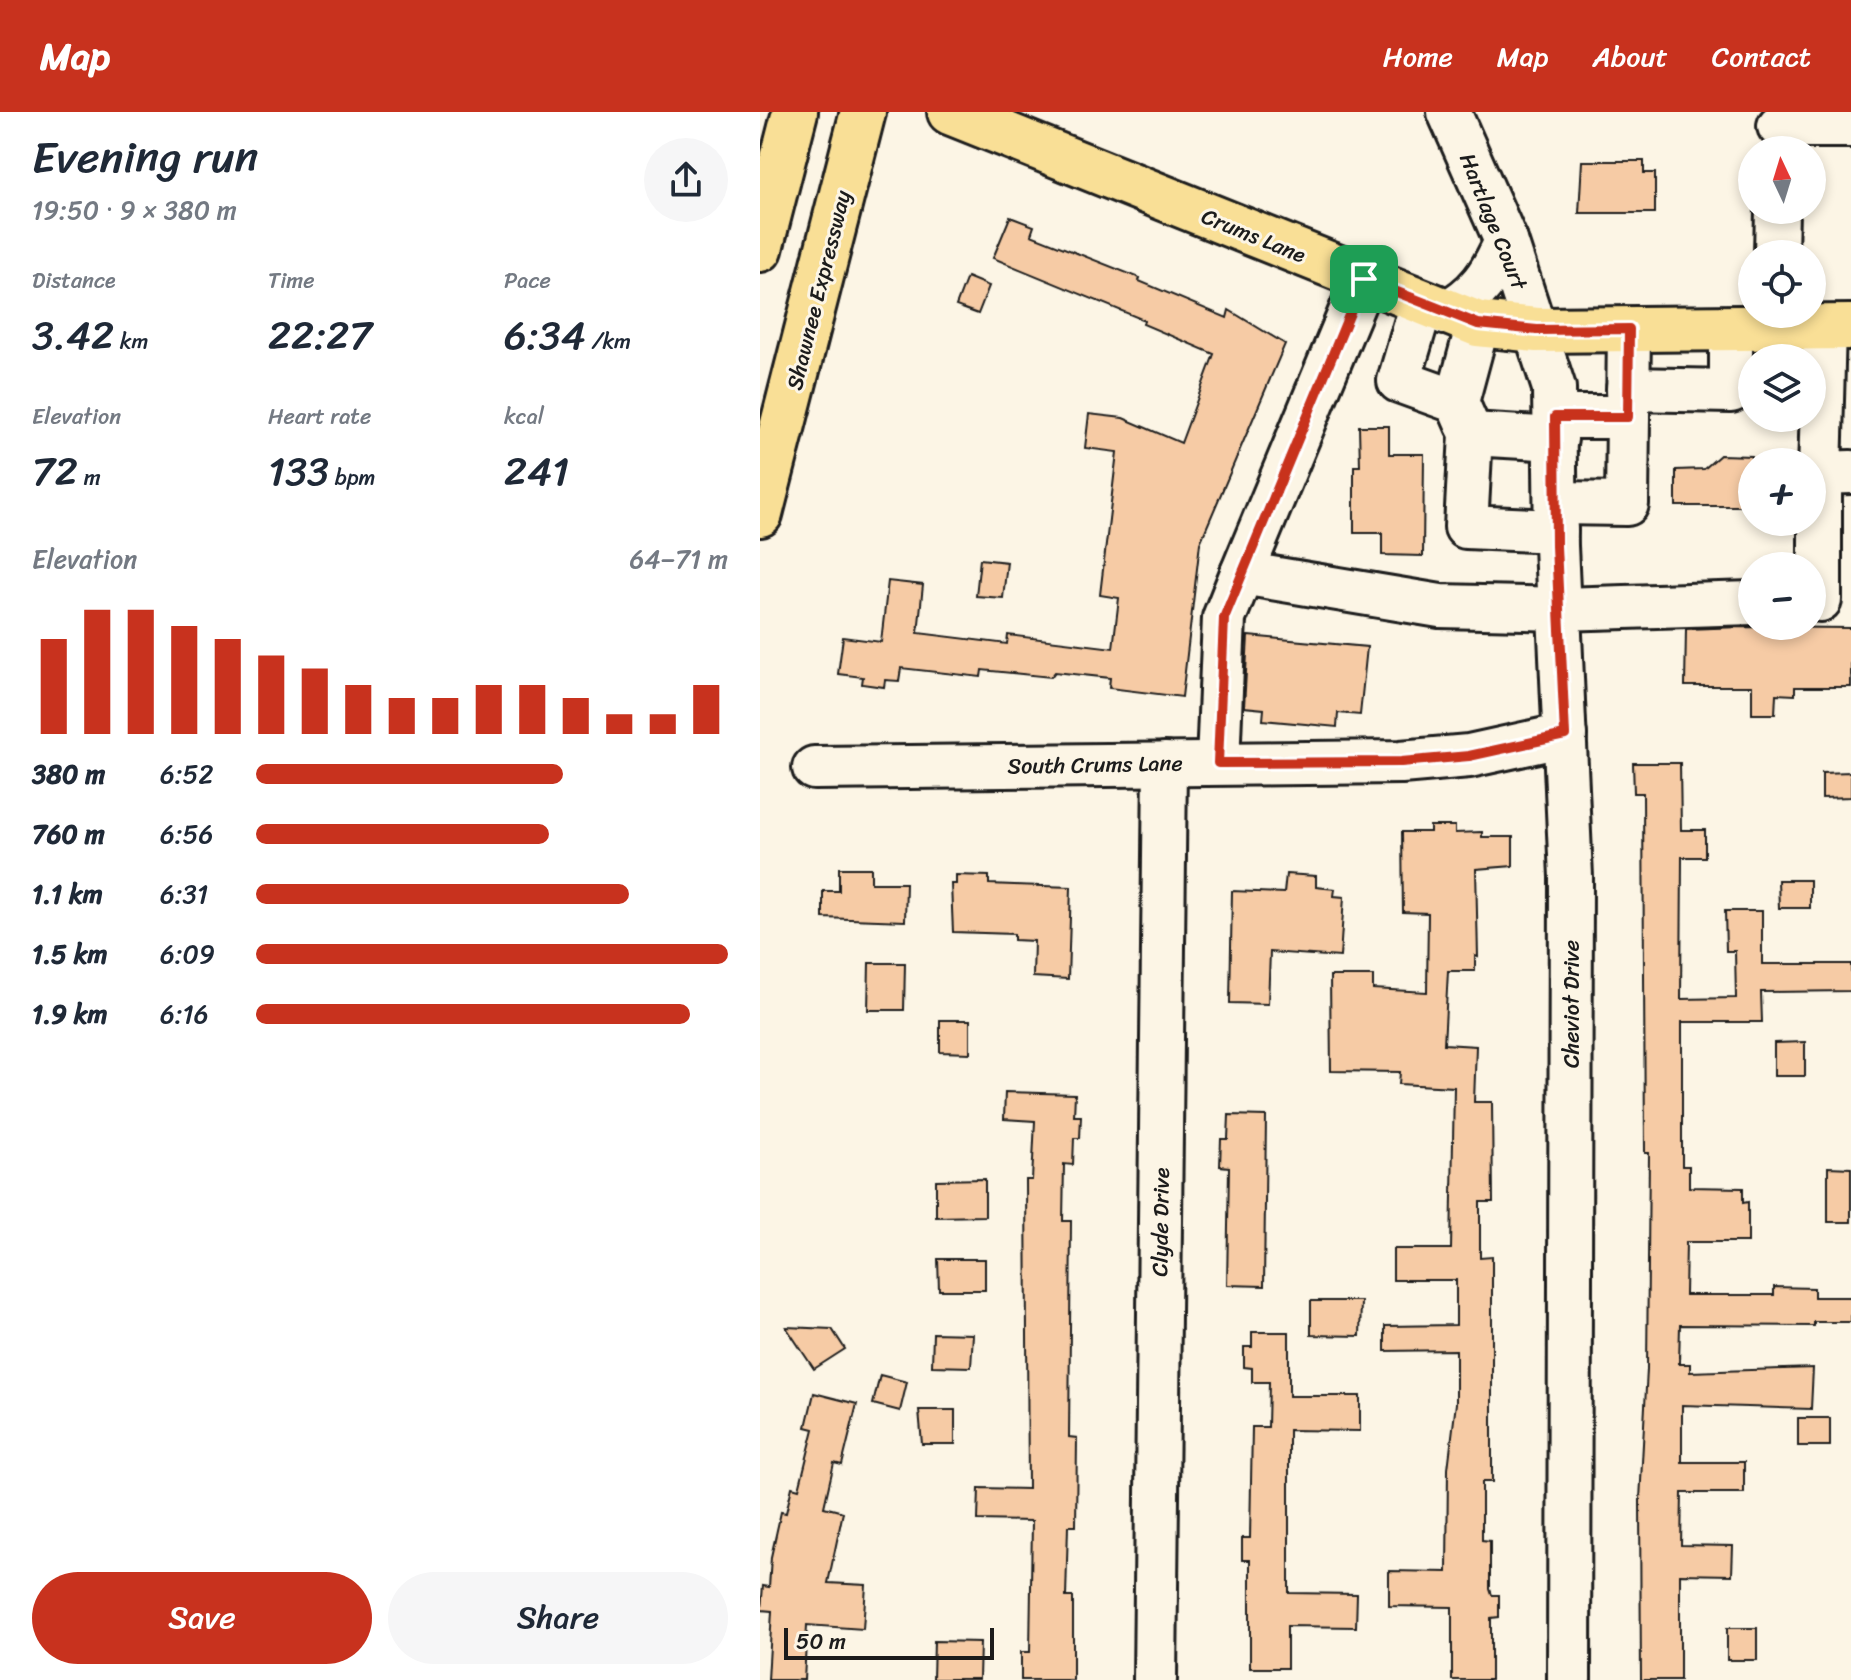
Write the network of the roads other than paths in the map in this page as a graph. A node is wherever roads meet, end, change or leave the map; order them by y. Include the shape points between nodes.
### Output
1 (795, 112) edge
2 (863, 112) edge
3 (950, 112) edge
4 (1449, 112) edge
5 (1851, 126) edge
6 (1779, 129) edge
7 (1506, 241) junction
8 (760, 249) edge
9 (1364, 279) junction
10 (1448, 313) junction
11 (1738, 327) edge
12 (1731, 328) junction
13 (1838, 328) edge
14 (1629, 329) junction
15 (1537, 330) junction
16 (1628, 403) junction
17 (1464, 418) junction
18 (1556, 428) junction
19 (1836, 472) edge
20 (760, 514) edge
21 (1556, 517) junction
22 (1242, 573) junction
23 (1828, 600) edge
24 (1738, 603) edge
25 (1561, 609) junction
26 (1565, 735) junction
27 (1218, 763) junction
28 (1165, 764) junction
29 (814, 768) dead end
30 (1155, 1680) edge
31 (1569, 1680) edge

1 - 8 main road
2 - 20 main road, Shawnee Expressway
3 - 9 main road, Crums Lane
4 - 7 street, Hartlage Court
5 - 6 street
7 - 10 street via 1479,290
7 - 15 street, Hartlage Court
9 - 10 main road, Crums Lane
9 - 22 street
10 - 15 main road, Crums Lane
10 - 17 street
10 - 17 street via 1399,381
11 - 12 main road, Crums Lane
12 - 14 main road, Crums Lane
12 - 16 street via 1731,391
13 - 19 street
14 - 15 main road, Crums Lane
14 - 16 street
15 - 18 street, Cheviot Drive via 1554,388
16 - 18 street
16 - 21 street via 1627,504
17 - 18 street
17 - 21 street via 1466,527
18 - 21 street, Cheviot Drive
19 - 23 street
21 - 25 street, Cheviot Drive
22 - 25 street via 1440,606
22 - 27 street via 1224,618
24 - 25 street
25 - 26 street, Cheviot Drive
26 - 27 street, South Crums Lane via 1469,756 1401,762
26 - 31 street, Cheviot Drive via 1571,877
27 - 28 street, South Crums Lane
28 - 29 street, South Crums Lane
28 - 30 street, Clyde Drive

